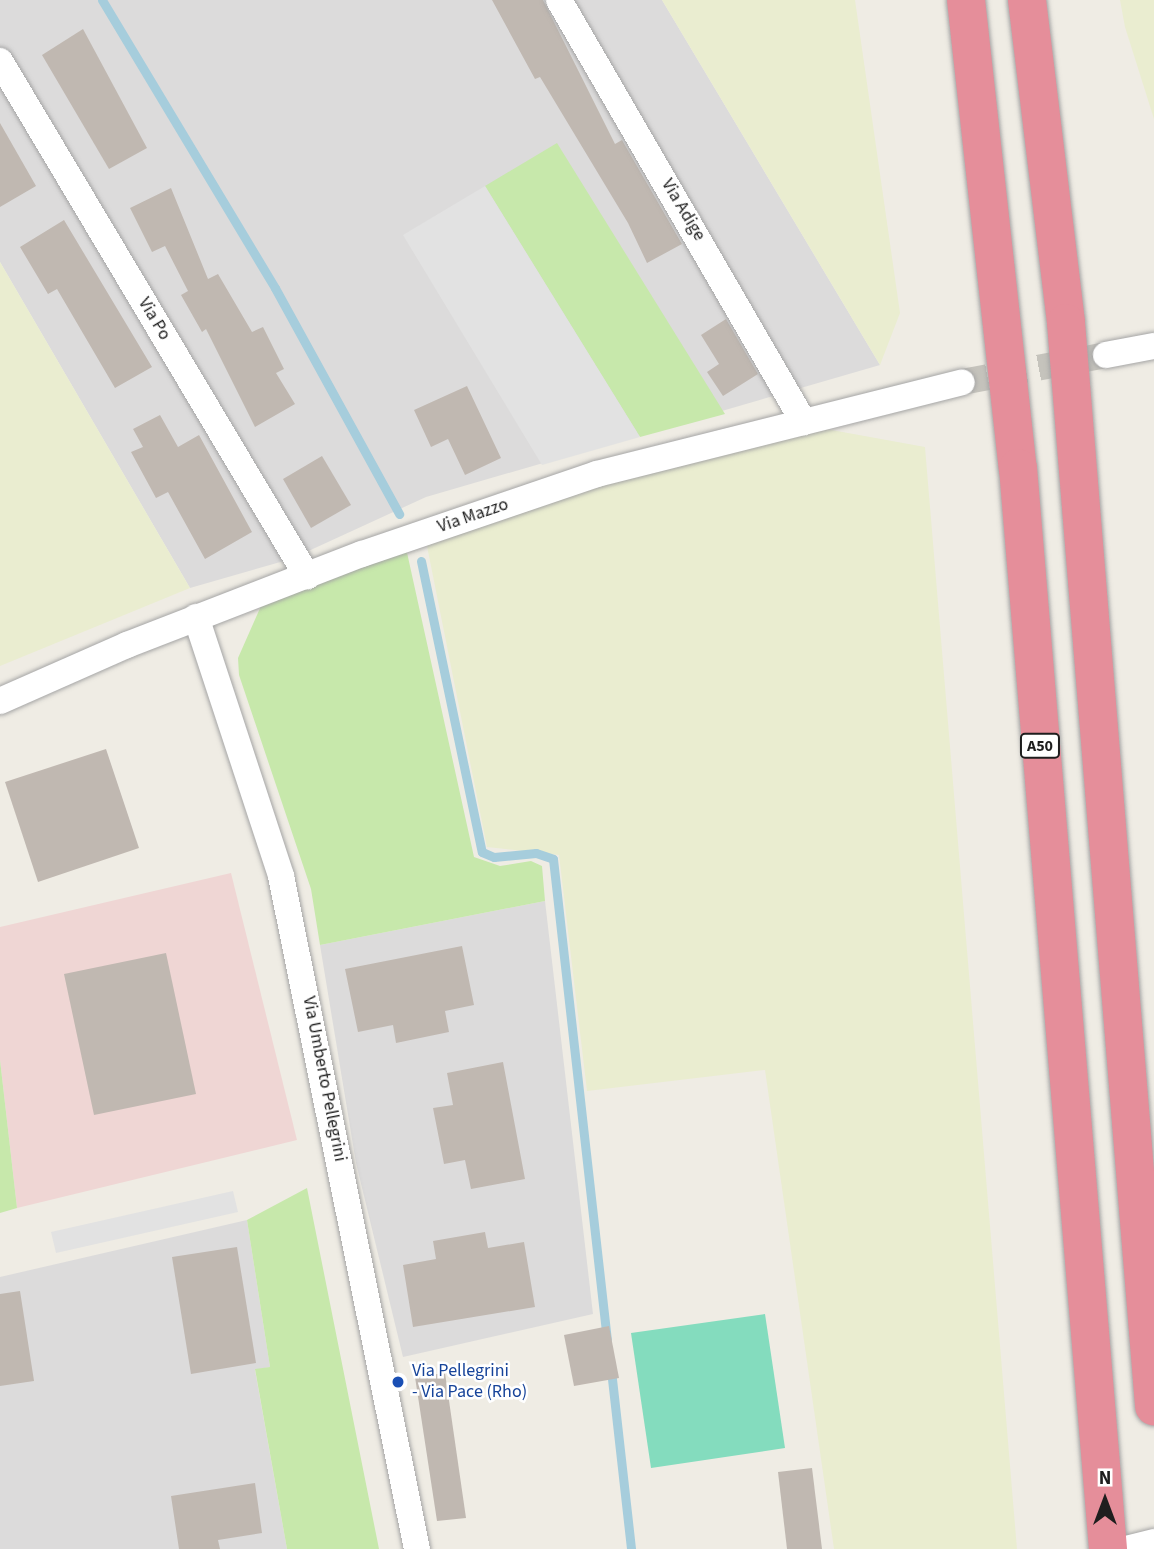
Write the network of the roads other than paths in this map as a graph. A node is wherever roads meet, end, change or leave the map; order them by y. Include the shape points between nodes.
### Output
1 (559, 0) edge
2 (966, 0) edge
3 (1027, 0) edge
4 (0, 61) edge
5 (1154, 346) edge
6 (1106, 355) tunnel mouth
7 (962, 382) tunnel mouth
8 (804, 422) junction
9 (307, 576) junction
10 (196, 617) junction
11 (0, 701) edge
12 (1154, 1406) edge
13 (1154, 1542) edge
14 (417, 1549) edge
15 (1108, 1549) edge
16 (1126, 1549) edge

1 - 8 street, Via Adige
2 - 15 highway, A50 via 1018,468
3 - 12 highway via 1066,323
4 - 9 street, Via Po
5 - 6 street
7 - 8 street, Via Mazzo
8 - 9 street, Via Mazzo via 597,474
9 - 10 street, Via Mazzo
10 - 11 street, Via Mazzo
10 - 14 street, Via Umberto Pellegrini via 281,876
13 - 16 street

